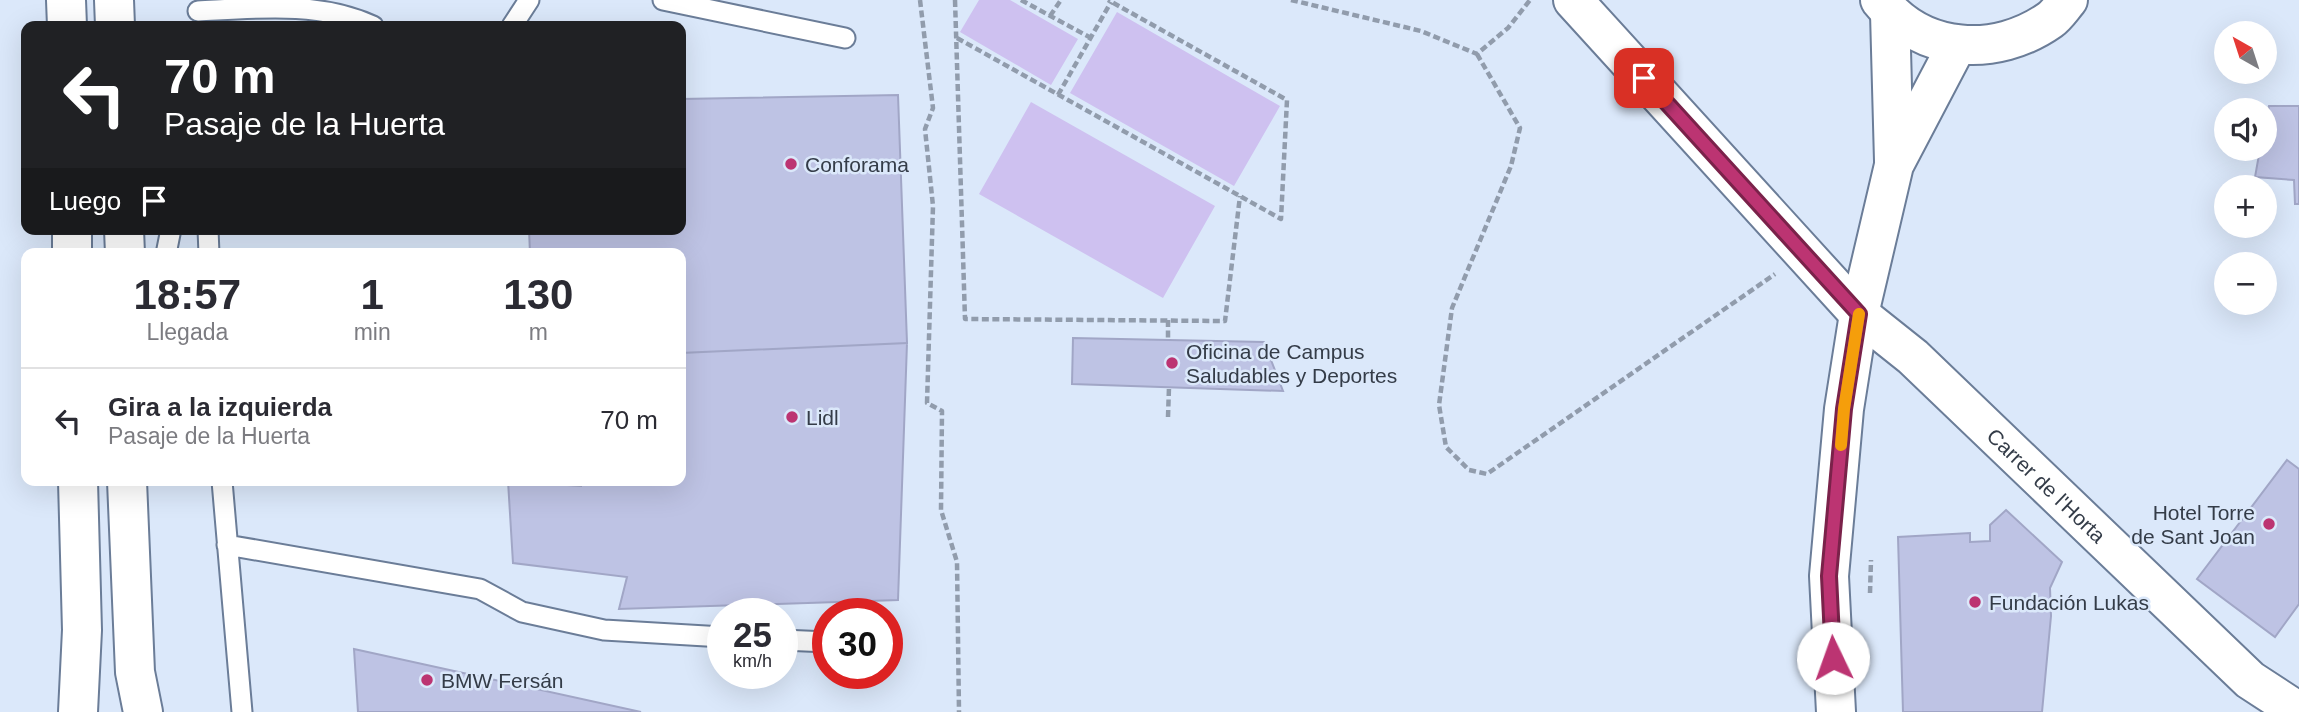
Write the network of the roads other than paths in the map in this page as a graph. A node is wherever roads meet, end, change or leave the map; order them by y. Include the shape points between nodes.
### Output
1 (66, 0) edge
2 (114, 0) edge
3 (529, 0) edge
4 (663, 0) edge
5 (1573, 0) edge
6 (2068, 0) edge
7 (1885, 6) edge
8 (198, 12) edge
9 (67, 21) edge
10 (115, 21) edge
11 (362, 21) edge
12 (515, 21) edge
13 (845, 38) dead end
14 (1957, 45) junction
15 (1894, 165) junction
16 (1859, 314) junction
17 (78, 486) edge
18 (127, 486) edge
19 (222, 486) edge
20 (227, 544) junction
21 (707, 635) edge
22 (2297, 711) edge
23 (78, 712) edge
24 (144, 712) edge
25 (242, 712) edge
26 (1836, 712) edge

1 - 9 street
2 - 10 street
3 - 12 lane
4 - 13 lane
5 - 16 street, Carrer de l'Horta
6 - 14 street via 2052,18 2021,37 1985,46
7 - 14 street via 1921,34
7 - 15 street
8 - 11 lane via 289,8
14 - 15 street
15 - 16 street
16 - 22 street, Carrer de l'Horta via 1913,356 2250,680
16 - 26 street via 1844,409 1829,576
17 - 23 street via 82,630
18 - 24 street via 135,672
19 - 20 lane
20 - 21 lane via 480,589 522,612 604,630
20 - 25 lane

